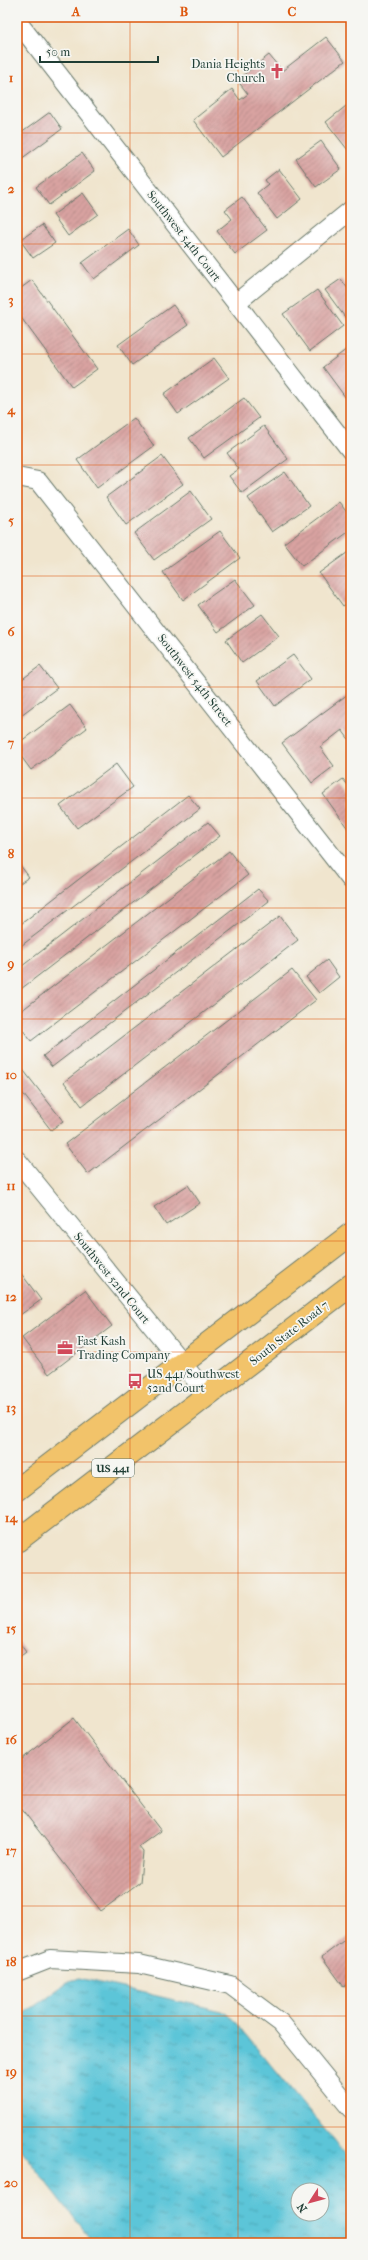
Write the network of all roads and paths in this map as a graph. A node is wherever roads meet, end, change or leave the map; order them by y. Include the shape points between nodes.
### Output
1 (17, 21) edge
2 (351, 210) edge
3 (236, 303) junction
4 (351, 451) edge
5 (17, 477) edge
6 (351, 880) edge
7 (17, 1160) edge
8 (351, 1234) edge
9 (351, 1285) edge
10 (182, 1363) junction
11 (208, 1395) junction
12 (17, 1490) edge
13 (17, 1541) edge
14 (17, 1972) edge
15 (351, 2109) edge

1 - 3 street, Southwest 54th Court
2 - 3 street
3 - 4 street, Southwest 54th Court
5 - 6 street, Southwest 54th Street via 38,481
7 - 10 street, Southwest 52nd Court
8 - 10 main road
9 - 11 main road, South State Road 7 / US 441
10 - 11 street, Southwest 52nd Court
10 - 12 main road
11 - 13 main road, South State Road 7 / US 441
14 - 15 street via 50,1960 139,1964 230,1985 281,2023

